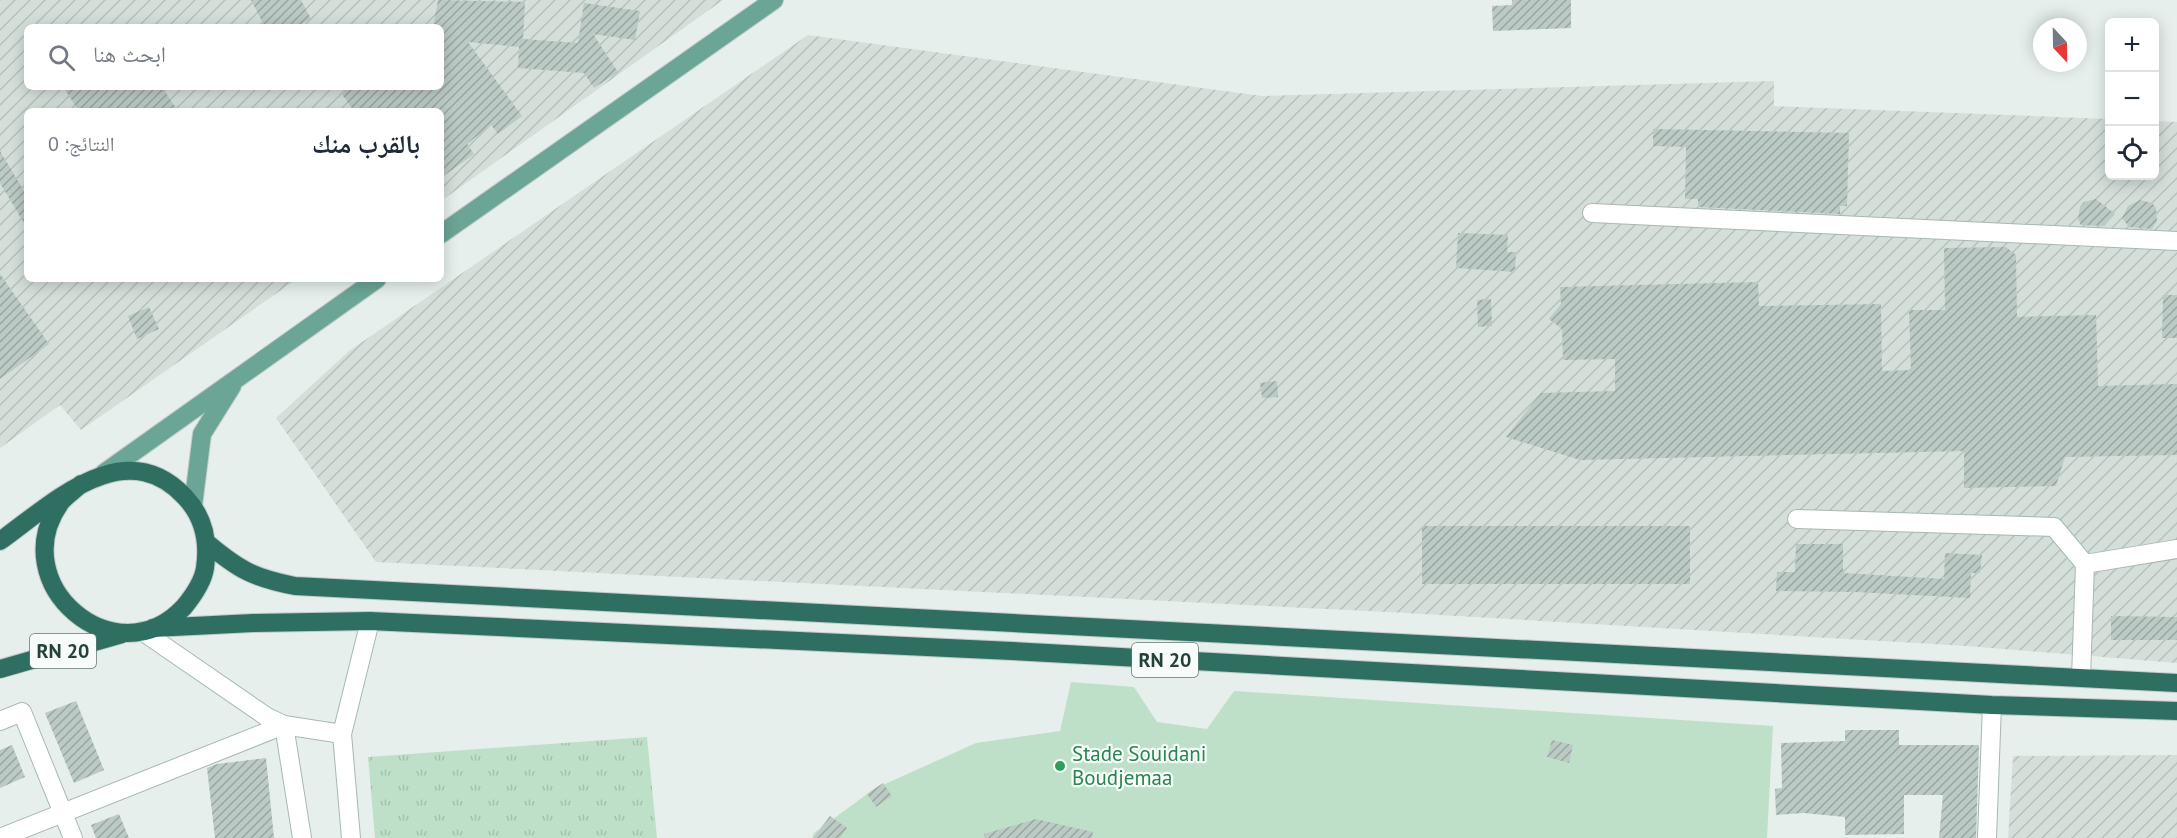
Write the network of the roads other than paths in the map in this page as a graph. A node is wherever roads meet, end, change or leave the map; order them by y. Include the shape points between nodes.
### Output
1 (774, 0) edge
2 (1593, 213) dead end
3 (444, 232) edge
4 (2177, 241) edge
5 (373, 282) edge
6 (238, 376) junction
7 (104, 473) junction
8 (81, 484) junction
9 (193, 506) junction
10 (1797, 519) dead end
11 (0, 541) edge
12 (207, 543) junction
13 (2177, 549) edge
14 (2085, 564) junction
15 (370, 621) junction
16 (140, 630) junction
17 (0, 669) edge
18 (2081, 678) junction
19 (2177, 683) edge
20 (1992, 705) junction
21 (2177, 711) edge
22 (0, 721) edge
23 (284, 724) junction
24 (342, 734) junction
25 (63, 813) junction
26 (0, 838) edge
27 (73, 838) edge
28 (302, 838) edge
29 (351, 838) edge
30 (1987, 838) edge

1 - 3 main road
2 - 4 street
5 - 6 main road
6 - 7 main road
6 - 9 main road via 202,434
7 - 8 highway
7 - 9 highway via 129,470 154,475 176,487
8 - 11 highway
8 - 16 highway via 62,501 50,524 45,549 48,574 59,597 77,616 100,628
9 - 12 highway
10 - 14 street via 2054,527
12 - 16 highway via 205,570 194,595 176,615
12 - 18 highway, RN 20 via 232,564 260,579 295,586
13 - 14 street
14 - 18 street
15 - 16 highway, RN 20
15 - 20 highway, RN 20
15 - 24 street
16 - 17 highway, RN 20
16 - 23 street via 257,711
18 - 19 highway, RN 20
20 - 21 highway, RN 20
20 - 30 street
22 - 25 street via 22,712
23 - 24 street
23 - 25 street
23 - 28 street
24 - 29 street
25 - 26 street
25 - 27 street

